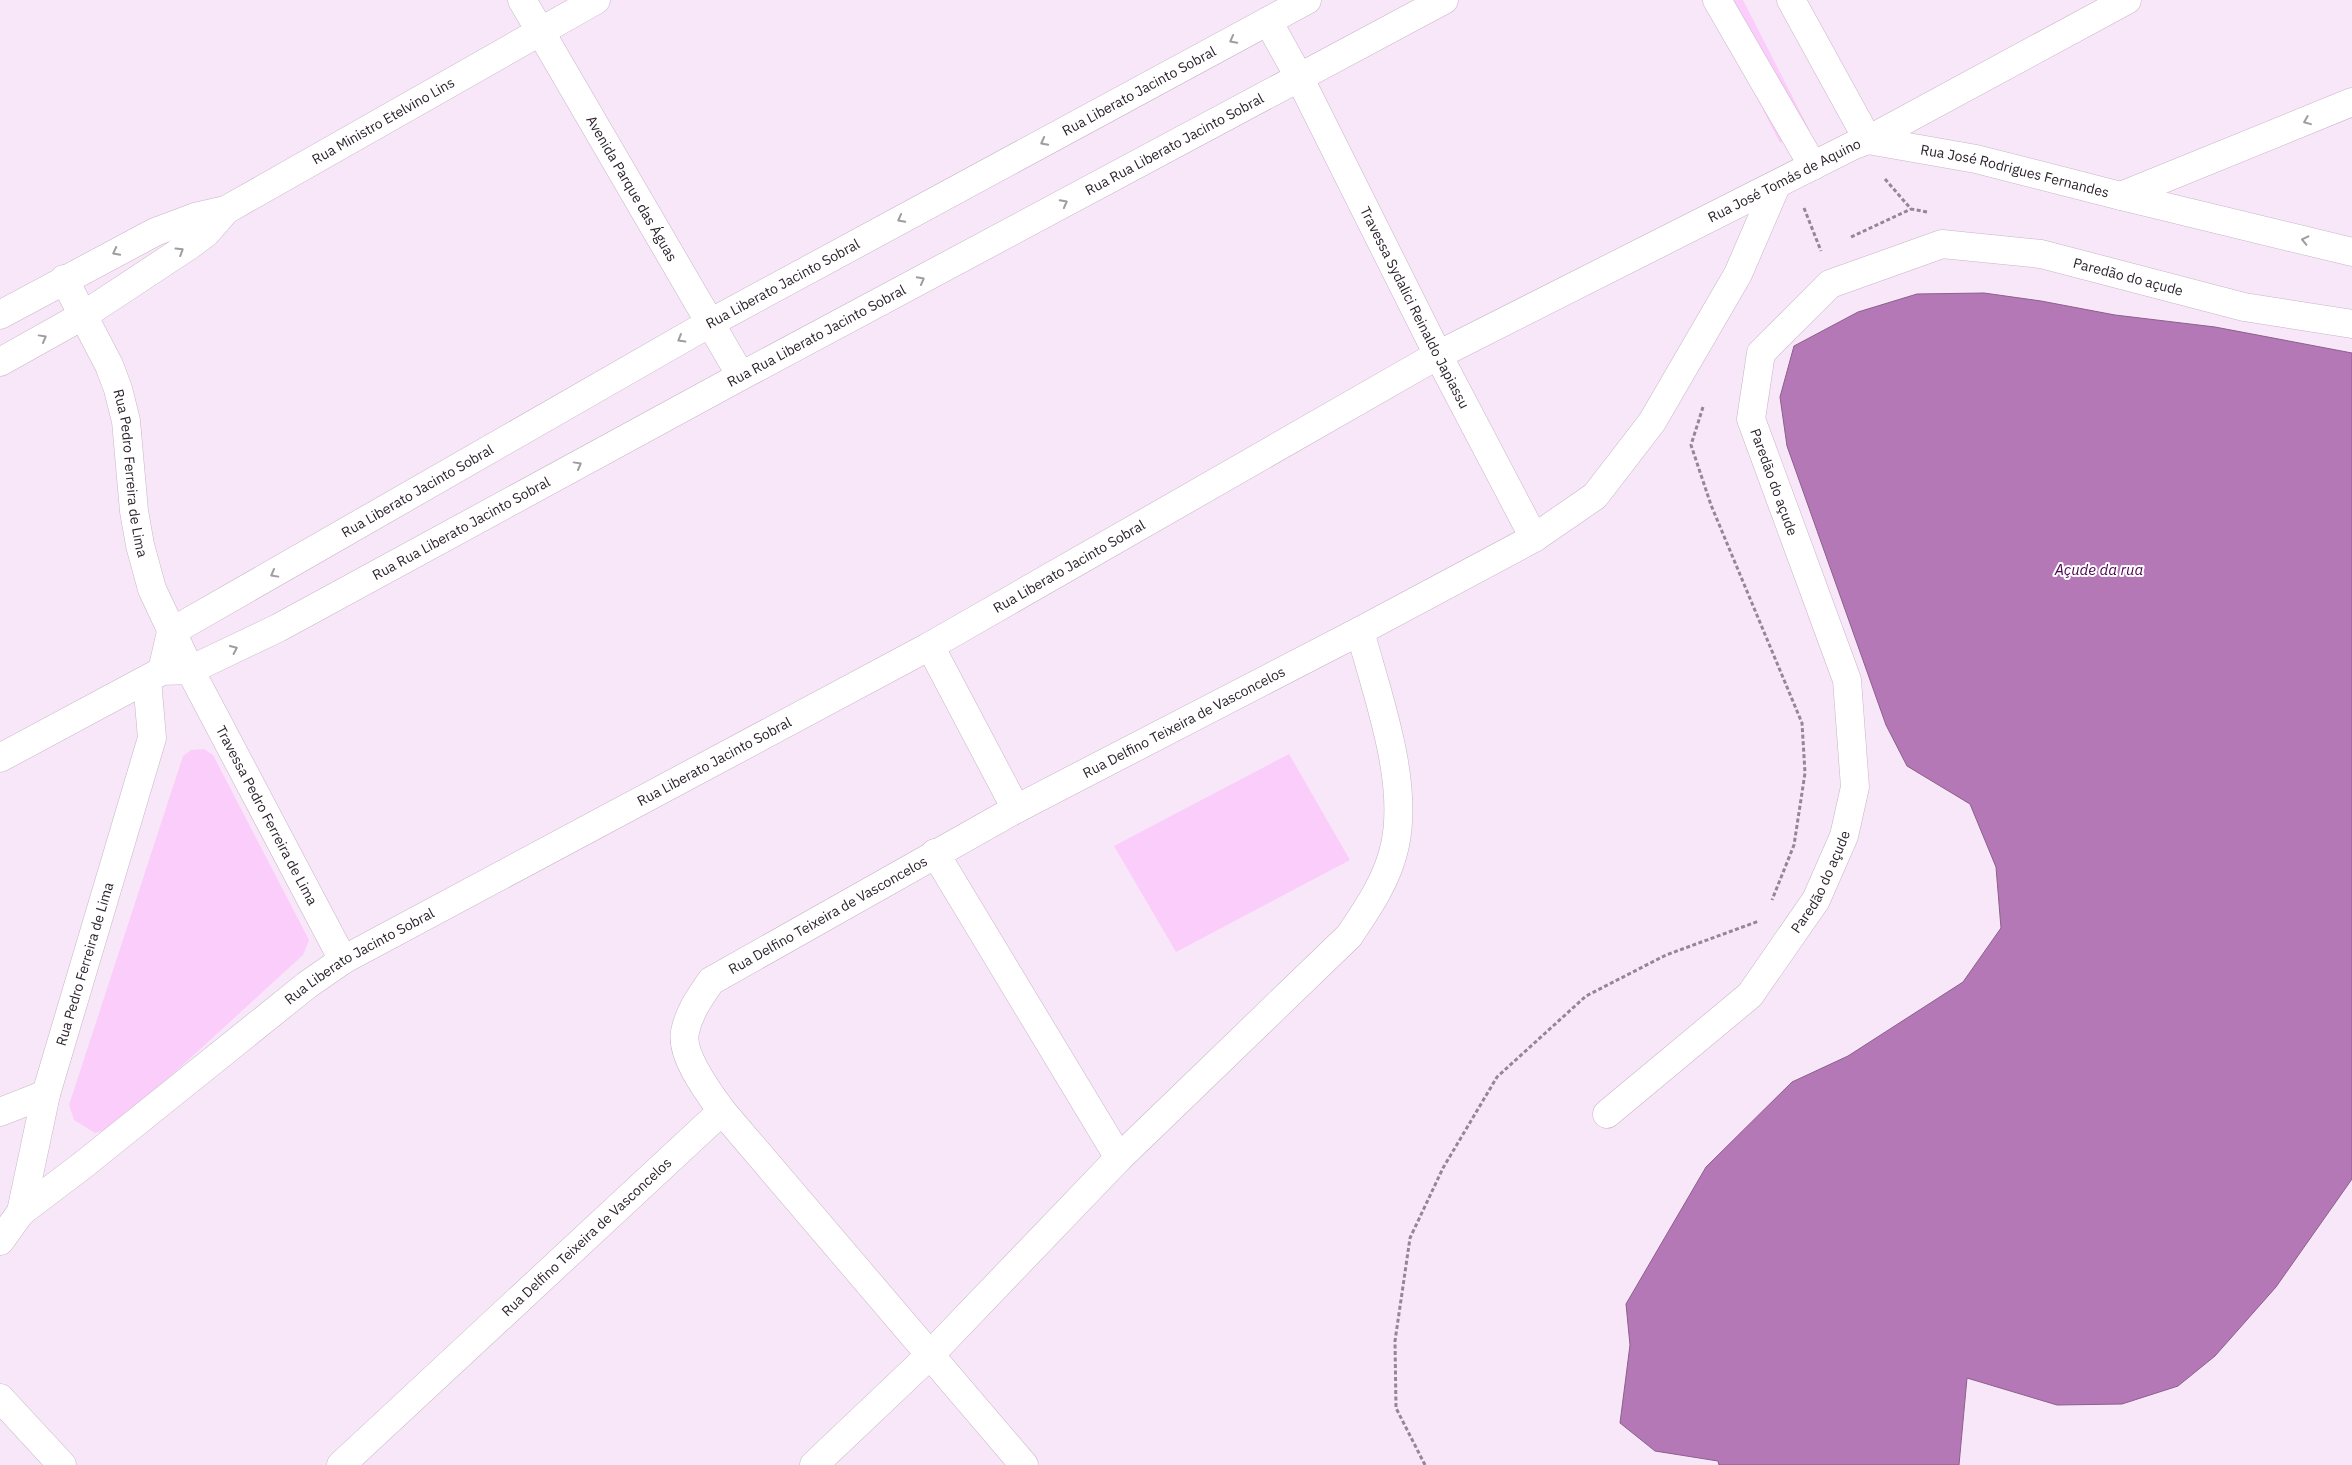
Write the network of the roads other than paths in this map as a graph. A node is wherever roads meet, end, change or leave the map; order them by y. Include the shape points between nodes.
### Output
1 (522, 0) edge
2 (596, 0) edge
3 (1306, 0) edge
4 (1444, 0) edge
5 (1717, 0) edge
6 (1791, 0) edge
7 (2127, 0) edge
8 (1268, 22) junction
9 (541, 33) junction
10 (1299, 77) junction
11 (2352, 102) edge
12 (1868, 140) junction
13 (1794, 176) junction
14 (2121, 196) junction
15 (226, 210) junction
16 (2352, 252) edge
17 (64, 279) junction
18 (0, 315) edge
19 (84, 315) junction
20 (710, 323) junction
21 (2352, 324) edge
22 (1438, 356) junction
23 (0, 362) edge
24 (741, 376) junction
25 (1534, 538) junction
26 (1360, 631) junction
27 (171, 632) junction
28 (930, 646) junction
29 (190, 670) junction
30 (154, 676) junction
31 (0, 758) edge
32 (1016, 809) junction
33 (935, 853) junction
34 (343, 960) junction
35 (46, 1094) junction
36 (722, 1111) junction
37 (0, 1112) edge
38 (1607, 1114) dead end
39 (1119, 1158) junction
40 (21, 1212) junction
41 (0, 1241) edge
42 (930, 1355) junction
43 (0, 1398) edge
44 (62, 1465) edge
45 (341, 1465) edge
46 (814, 1465) edge
47 (1024, 1465) edge

1 - 9 street, Avenida Parque das Águas
2 - 9 street, Rua Ministro Etelvino Lins
3 - 8 street, Rua Liberato Jacinto Sobral
4 - 10 street, Rua Rua Liberato Jacinto Sobral
5 - 13 street
6 - 12 street
7 - 12 street, Rua José Tomás de Aquino
8 - 10 street, Travessa Sydalici Reinaldo Japiassu
8 -> 20 street, Rua Liberato Jacinto Sobral
9 - 15 street, Rua Ministro Etelvino Lins
9 - 20 street, Avenida Parque das Águas
10 - 22 street, Travessa Sydalici Reinaldo Japiassu
24 -> 10 street, Rua Rua Liberato Jacinto Sobral
11 -> 14 street, Rua José Rodrigues Fernandes
12 - 13 street, Rua José Tomás de Aquino
12 - 14 street, Rua José Rodrigues Fernandes via 1976,159
13 - 22 street, Rua José Tomás de Aquino
13 - 25 street, Rua Delfino Teixeira de Vasconcelos via 1652,422 1595,496
16 -> 14 street
15 -> 17 street, Rua Ministro Etelvino Lins via 174,224
19 -> 15 street, Rua Ministro Etelvino Lins via 206,233
17 - 18 street, Rua Ministro Etelvino Lins
17 - 19 street, Rua Pedro Ferreira de Lima
23 -> 19 street, Rua Ministro Etelvino Lins
19 - 27 street, Rua Pedro Ferreira de Lima via 118,389 126,421 140,544 152,589
20 - 24 street, Avenida Parque das Águas
20 -> 27 street, Rua Liberato Jacinto Sobral
21 - 38 street, Paredão do açude via 2244,307 2042,254 1942,244 1830,284 1761,353 1751,419 1847,680 1856,787 1844,836 1816,900 1750,995
22 - 25 street, Travessa Sydalici Reinaldo Japiassu
22 - 28 street, Rua Liberato Jacinto Sobral
29 -> 24 street, Rua Rua Liberato Jacinto Sobral via 278,628
25 - 26 street, Rua Delfino Teixeira de Vasconcelos
26 - 32 street, Rua Delfino Teixeira de Vasconcelos
26 - 39 street via 1390,746 1398,797 1395,844 1377,895 1349,936
27 - 29 street, Rua Pedro Ferreira de Lima
27 - 30 street, Rua Pedro Ferreira de Lima
28 - 32 street
28 - 34 street, Rua Liberato Jacinto Sobral
29 - 30 street
29 - 34 street, Travessa Pedro Ferreira de Lima
30 - 31 street
30 - 35 street, Rua Pedro Ferreira de Lima via 152,738
32 - 33 street, Rua Delfino Teixeira de Vasconcelos
33 - 36 street, Rua Delfino Teixeira de Vasconcelos via 711,981 693,1008 684,1034 700,1080
33 - 39 street
34 - 40 street, Rua Liberato Jacinto Sobral
35 - 37 street
35 - 40 street, Rua Pedro Ferreira de Lima
36 - 42 street
36 - 45 street, Rua Delfino Teixeira de Vasconcelos
39 - 42 street
40 - 41 street, Rua Pedro Ferreira de Lima
42 - 46 street
42 - 47 street
43 - 44 street

